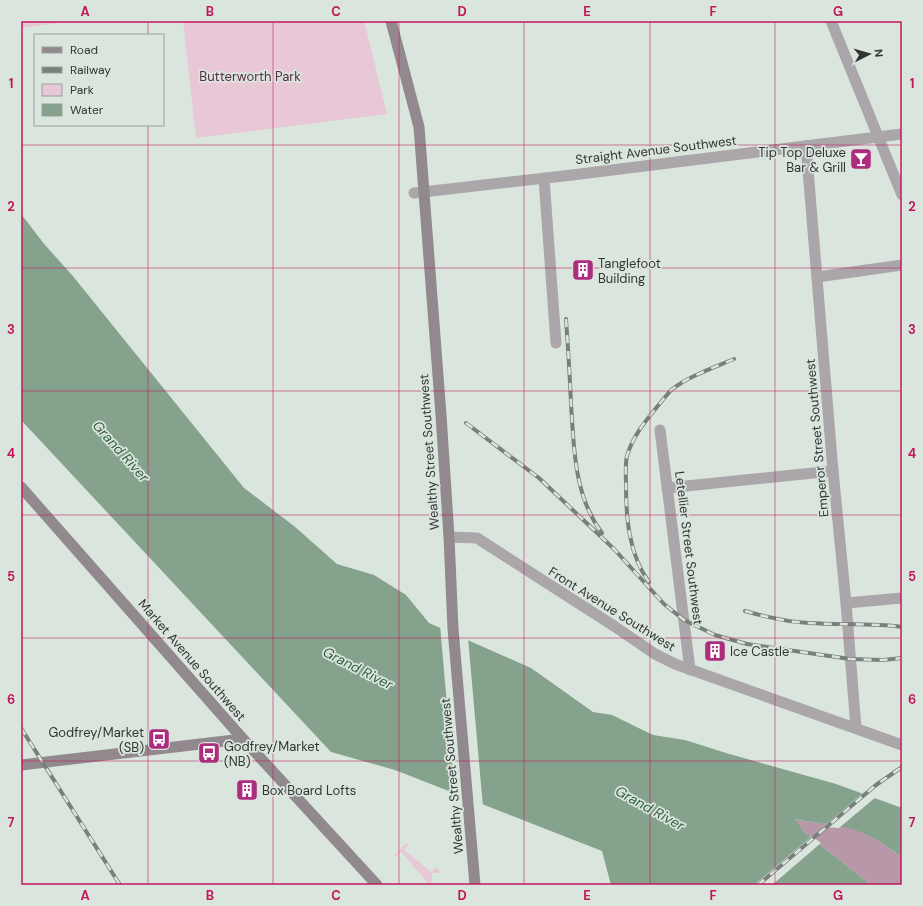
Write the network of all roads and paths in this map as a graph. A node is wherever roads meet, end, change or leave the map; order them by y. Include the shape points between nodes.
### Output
1 (391, 21) edge
2 (831, 21) edge
3 (902, 134) edge
4 (878, 138) junction
5 (806, 146) junction
6 (544, 178) junction
7 (420, 192) junction
8 (902, 195) edge
9 (902, 265) edge
10 (817, 277) junction
11 (556, 343) dead end
12 (660, 430) dead end
13 (833, 471) junction
14 (21, 487) edge
15 (667, 488) junction
16 (449, 537) junction
17 (902, 598) edge
18 (846, 603) junction
19 (690, 670) junction
20 (856, 728) junction
21 (243, 739) junction
22 (902, 745) edge
23 (21, 765) edge
24 (377, 885) edge
25 (475, 885) edge

1 - 7 main road, Wealthy Street Southwest via 420,127
2 - 4 street
3 - 4 street, Straight Avenue Southwest
4 - 5 street, Straight Avenue Southwest
4 - 8 street
5 - 6 street, Straight Avenue Southwest
5 - 10 street, Emperor Street Southwest
6 - 7 street, Straight Avenue Southwest
6 - 11 street
7 - 16 main road, Wealthy Street Southwest
9 - 10 street
10 - 13 street, Emperor Street Southwest
12 - 15 street, Letellier Street Southwest
13 - 15 street
13 - 18 street, Emperor Street Southwest
14 - 21 main road, Market Avenue Southwest
15 - 19 street, Letellier Street Southwest
16 - 19 street, Front Avenue Southwest via 478,538 655,654
16 - 25 main road, Wealthy Street Southwest via 453,629
17 - 18 street
18 - 20 street, Emperor Street Southwest
19 - 20 street, Front Avenue Southwest
20 - 22 street, Front Avenue Southwest
21 - 23 main road
21 - 24 main road, Market Avenue Southwest

